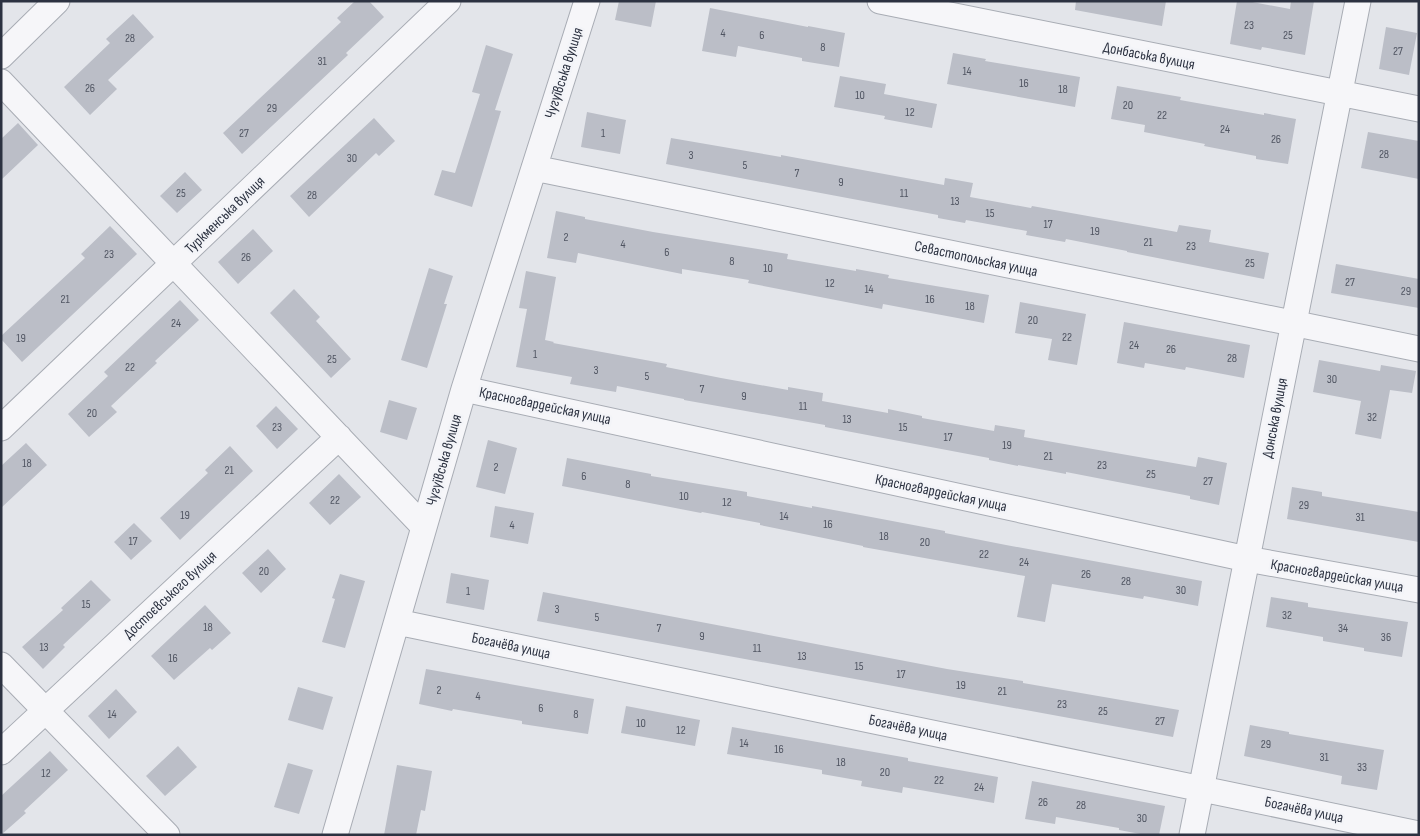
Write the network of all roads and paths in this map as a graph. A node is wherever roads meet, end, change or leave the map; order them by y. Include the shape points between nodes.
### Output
1 (57, 1) edge
2 (448, 1) edge
3 (587, 1) edge
4 (880, 1) edge
5 (1358, 1) edge
6 (1, 56) edge
7 (1, 82) edge
8 (1340, 94) junction
9 (1419, 110) edge
10 (534, 168) junction
11 (173, 264) junction
12 (1294, 324) junction
13 (1419, 349) edge
14 (464, 389) junction
15 (1, 428) edge
16 (339, 437) junction
17 (424, 527) junction
18 (1247, 559) junction
19 (1419, 590) edge
20 (397, 622) junction
21 (1, 665) edge
22 (47, 711) junction
23 (1, 752) edge
24 (1201, 789) junction
25 (1419, 834) edge
26 (167, 835) edge
27 (335, 835) edge
28 (1192, 835) edge

1 - 6 street
2 - 11 street, Туркменська вулиця
3 - 10 street, Чугуївська вулиця
4 - 8 street, Донбаська вулиця
5 - 8 street, Донська вулиця
7 - 11 street
8 - 9 street, Донбаська вулиця
8 - 12 street, Донська вулиця
10 - 12 street, Севастопольская улица
10 - 14 street, Чугуївська вулиця
11 - 15 street, Туркменська вулиця
11 - 16 street
12 - 13 street, Севастопольская улица
12 - 18 street, Донська вулиця
14 - 17 street, Чугуївська вулиця
14 - 18 street, Красногвардейская улица
16 - 17 street
16 - 22 street, Достоєвського вулиця
17 - 20 street, Чугуївська вулиця
18 - 19 street, Красногвардейская улица
18 - 24 street, Донська вулиця
20 - 24 street, Богачёва улица
20 - 27 street, Чугуївська вулиця
21 - 22 street
22 - 23 street, Достоєвського вулиця
22 - 26 street
24 - 25 street, Богачёва улица
24 - 28 street, Донська вулиця

